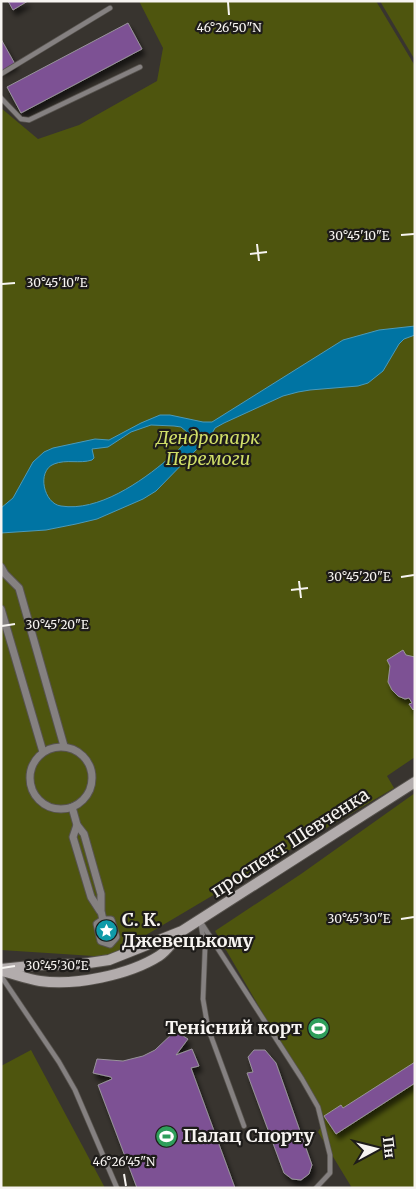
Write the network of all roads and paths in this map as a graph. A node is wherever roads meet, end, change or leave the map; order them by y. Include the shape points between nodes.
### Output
1 (110, 8) dead end
2 (140, 67) dead end
3 (1, 74) edge
4 (1, 98) edge
5 (3, 571) edge
6 (1, 582) edge
7 (1, 609) edge
8 (64, 746) junction
9 (43, 752) junction
10 (415, 782) edge
11 (72, 808) junction
12 (77, 825) junction
13 (101, 911) junction
14 (103, 920) junction
15 (200, 921) junction
16 (182, 931) junction
17 (1, 969) edge
18 (1, 976) edge
19 (244, 1126) dead end
20 (117, 1188) edge
21 (316, 1188) edge

1 - 3 lane
2 - 4 lane via 29,120 21,119
5 - 6 street
5 - 8 street via 19,588
7 - 9 street
8 - 9 street
8 - 11 street via 77,750 85,758 93,778 87,796
9 - 11 street via 36,758 30,773 35,796 56,809
10 - 15 main road, проспект Шевченка
11 - 12 street
12 - 13 street via 84,834 101,894
12 - 13 street via 73,837 91,897
13 - 14 street
14 - 14 street via 97,924 101,941 111,947 116,937 111,920
15 - 16 main road, проспект Шевченка
15 - 19 lane via 205,949 203,999 208,1028
15 - 21 lane via 318,1107 330,1155 330,1173
16 - 17 main road, проспект Шевченка via 109,960
16 - 17 main road, проспект Шевченка via 160,955 134,968 102,978 39,981
18 - 20 lane via 75,1090

